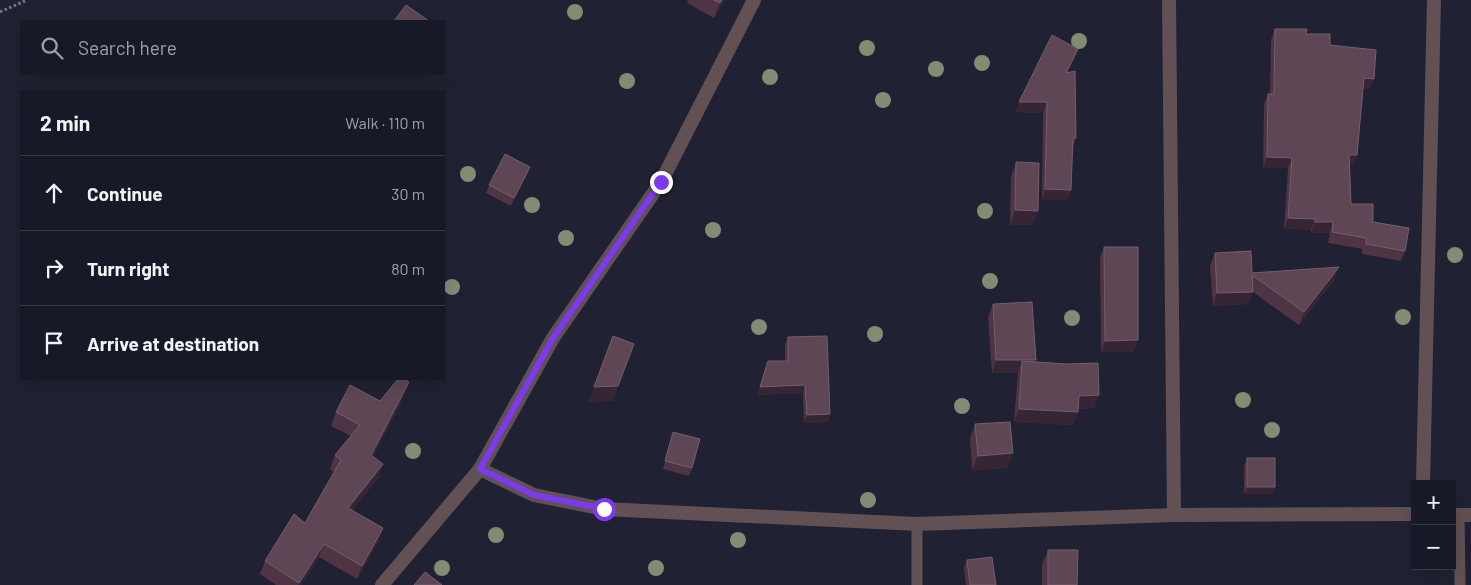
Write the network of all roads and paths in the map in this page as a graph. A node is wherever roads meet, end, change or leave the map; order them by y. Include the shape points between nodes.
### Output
1 (28, 0) edge
2 (754, 0) edge
3 (1169, 0) edge
4 (1434, 0) edge
5 (0, 12) edge
6 (480, 469) junction
7 (1423, 480) edge
8 (1411, 514) edge
9 (1174, 515) junction
10 (1461, 515) edge
11 (917, 524) junction
12 (382, 585) edge
13 (917, 585) edge
14 (1460, 585) edge

1 - 5 path
2 - 6 street via 661,182 553,338
3 - 9 street
4 - 7 street
6 - 11 street via 534,495 604,509
6 - 12 street
8 - 9 street
9 - 11 street
10 - 14 lane
11 - 13 lane

